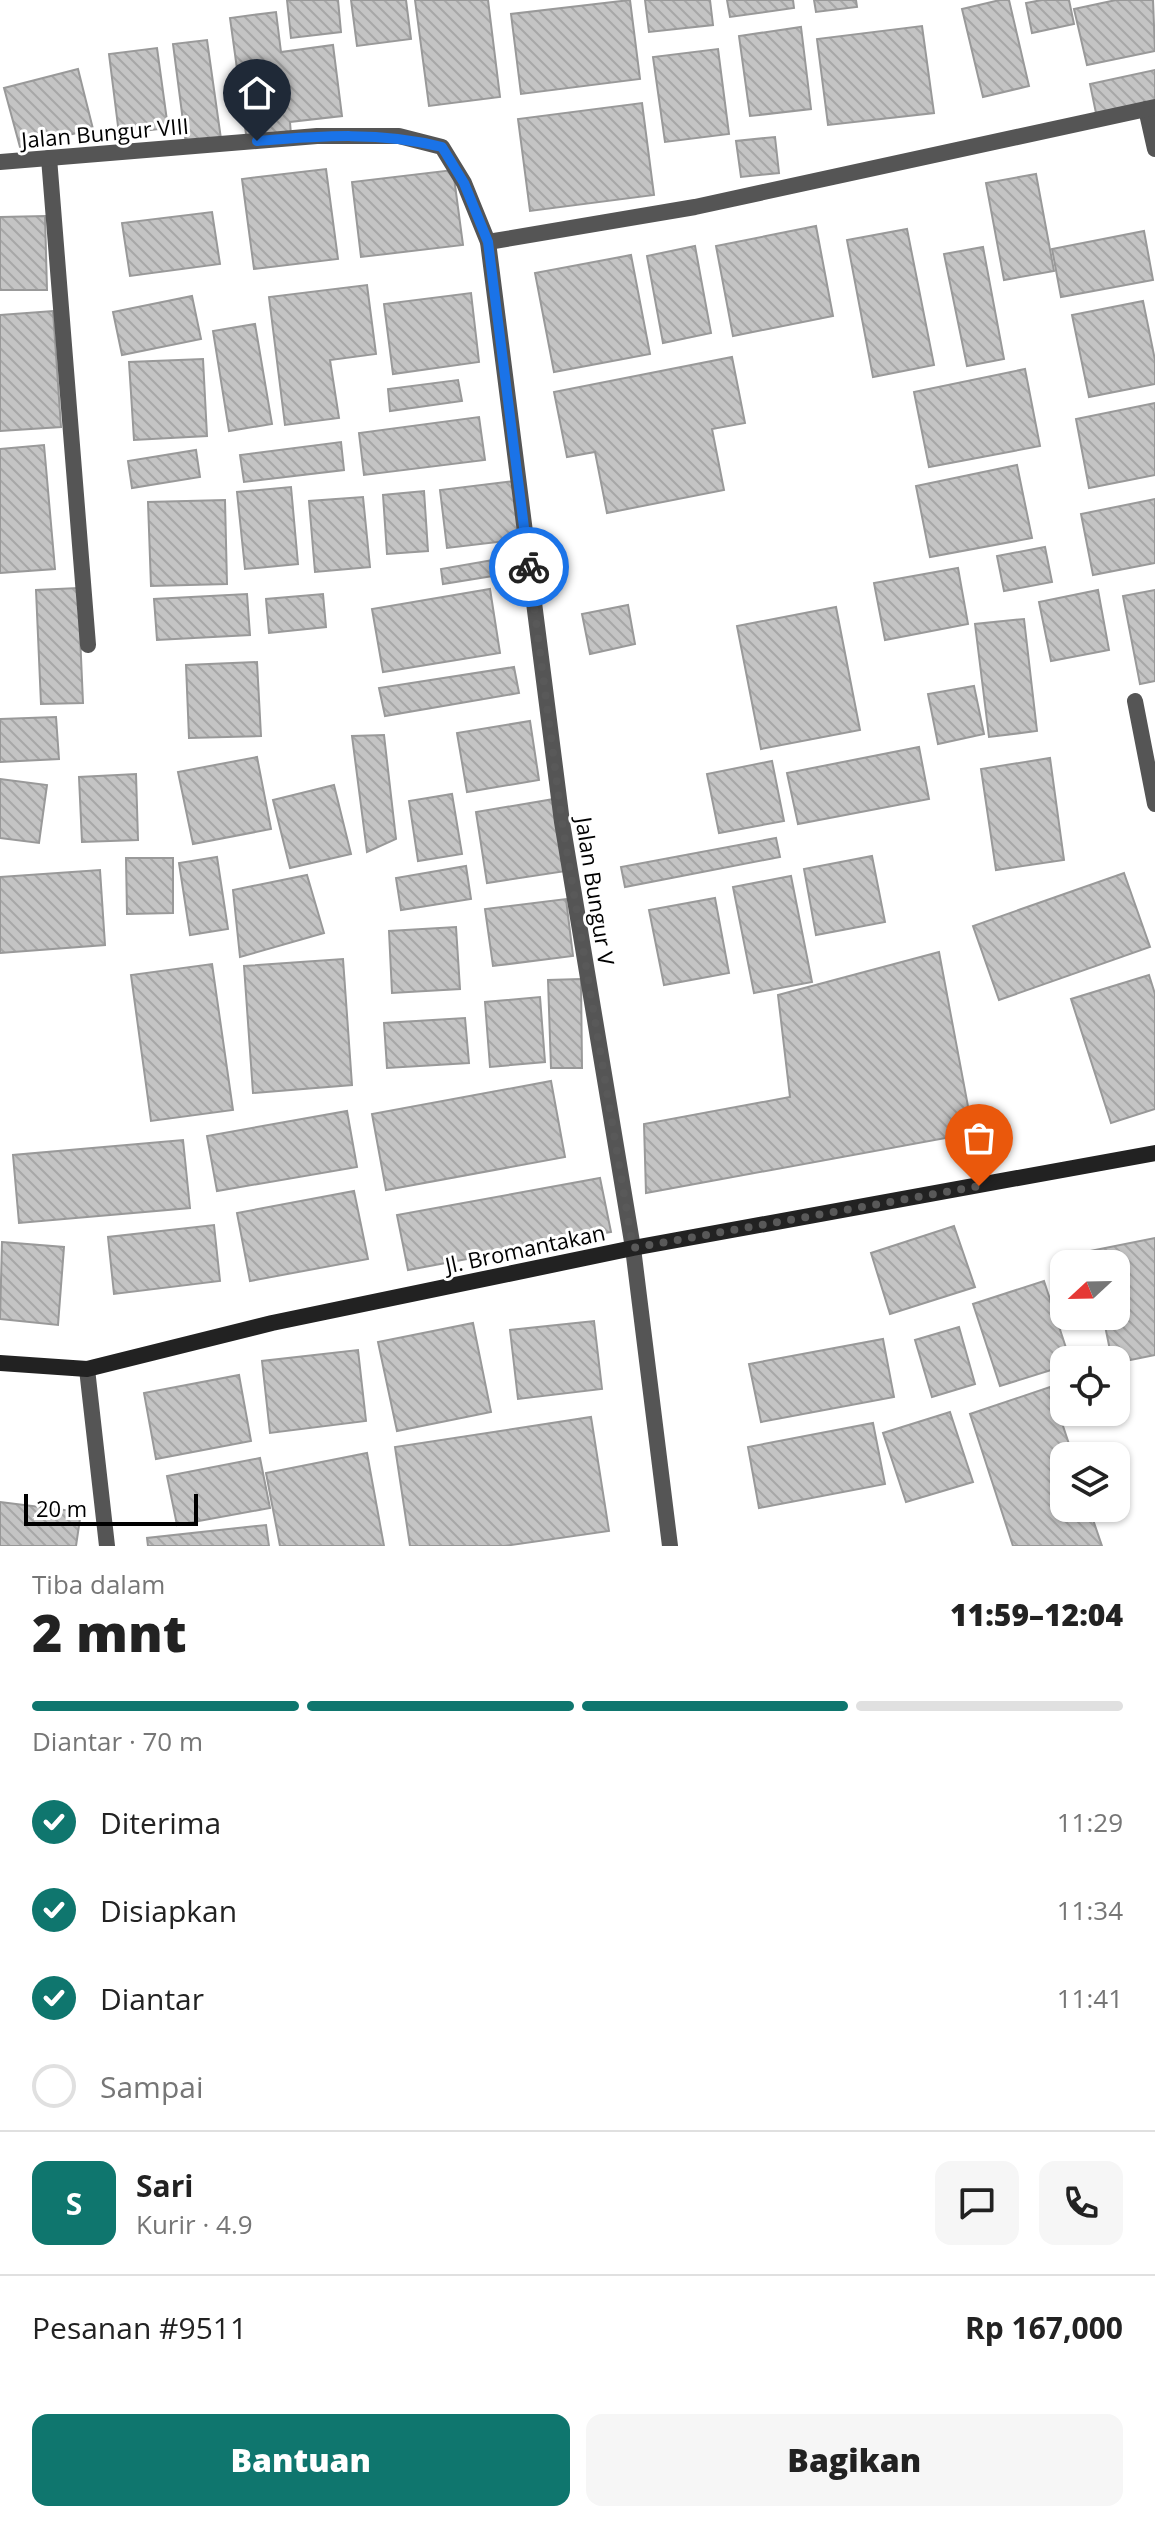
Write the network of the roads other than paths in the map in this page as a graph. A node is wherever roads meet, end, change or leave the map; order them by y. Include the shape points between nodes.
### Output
1 (1150, 108) edge
2 (1155, 149) edge
3 (49, 158) junction
4 (0, 162) edge
5 (488, 242) junction
6 (88, 645) dead end
7 (1135, 701) dead end
8 (1155, 804) edge
9 (1155, 1153) edge
10 (633, 1248) junction
11 (0, 1363) edge
12 (87, 1369) junction
13 (107, 1546) edge
14 (670, 1546) edge

1 - 2 street
1 - 5 street via 695,207
3 - 4 street, Jalan Bungur VIII
3 - 5 street, Jalan Bungur VIII via 317,136 399,136 442,147 464,183
3 - 6 street
5 - 10 street, Jalan Bungur V via 562,822
7 - 8 street
9 - 10 street, Jl. Bromantakan
10 - 12 street, Jl. Bromantakan via 272,1323
10 - 14 street, Jalan Bungur V
11 - 12 street, Jl. Bromantakan
12 - 13 street

